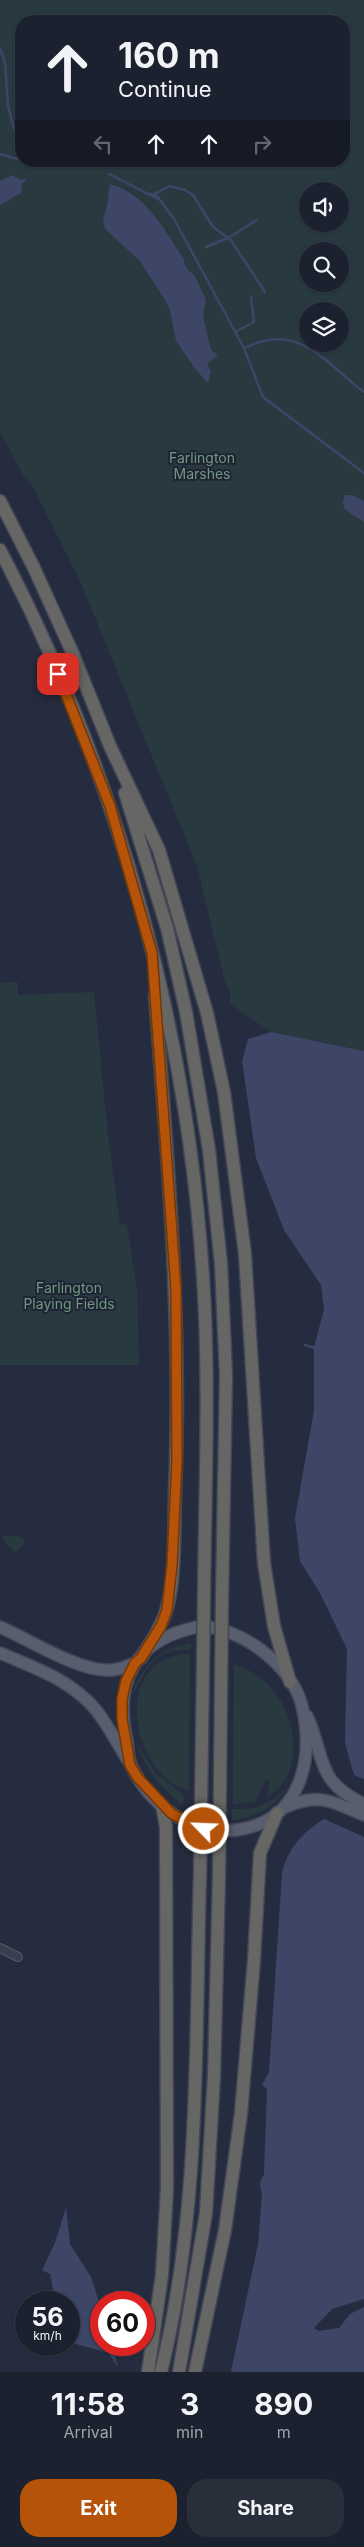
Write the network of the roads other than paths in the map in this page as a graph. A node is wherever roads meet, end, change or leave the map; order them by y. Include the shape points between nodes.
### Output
1 (0, 501) edge
2 (0, 550) edge
3 (110, 746) junction
4 (152, 953) junction
5 (0, 1627) edge
6 (0, 1653) edge
7 (138, 1660) junction
8 (290, 1682) junction
9 (302, 1705) junction
10 (130, 1765) junction
11 (364, 1804) edge
12 (162, 1805) junction
13 (279, 1811) junction
14 (364, 1815) edge
15 (0, 1948) edge
16 (18, 1958) dead end
17 (148, 2372) edge
18 (161, 2372) edge
19 (179, 2372) edge
20 (195, 2372) edge

1 - 3 highway via 65,637
2 - 4 highway via 58,674 110,806
3 - 8 highway via 159,850 206,1013 224,1092 245,1254 264,1563 274,1626
3 - 19 highway, bridge via 167,928 186,1012 209,1150 221,1264 226,1375 220,1877 214,2076 206,2213
4 - 7 highway via 176,1290 177,1460 167,1610 161,1626
4 - 18 highway, bridge via 176,1056 196,1197 207,1362 200,1875 189,2211 181,2277
5 - 7 main road via 98,1670 119,1669
6 - 10 main road via 62,1680 81,1695 97,1711
7 - 8 main road via 159,1642 184,1630 215,1628 260,1649
7 - 10 main road via 126,1681 122,1699
8 - 9 main road
9 - 11 main road via 328,1776 340,1791
9 - 13 main road via 307,1749 305,1768 296,1789
10 - 12 main road
12 - 13 main road via 196,1826 216,1830 244,1829
12 - 17 highway via 166,1827 167,2189 162,2275
13 - 14 main road via 300,1800 319,1798
13 - 20 highway via 262,1845 258,1863 254,1960 241,2113 225,2230
15 - 16 street

